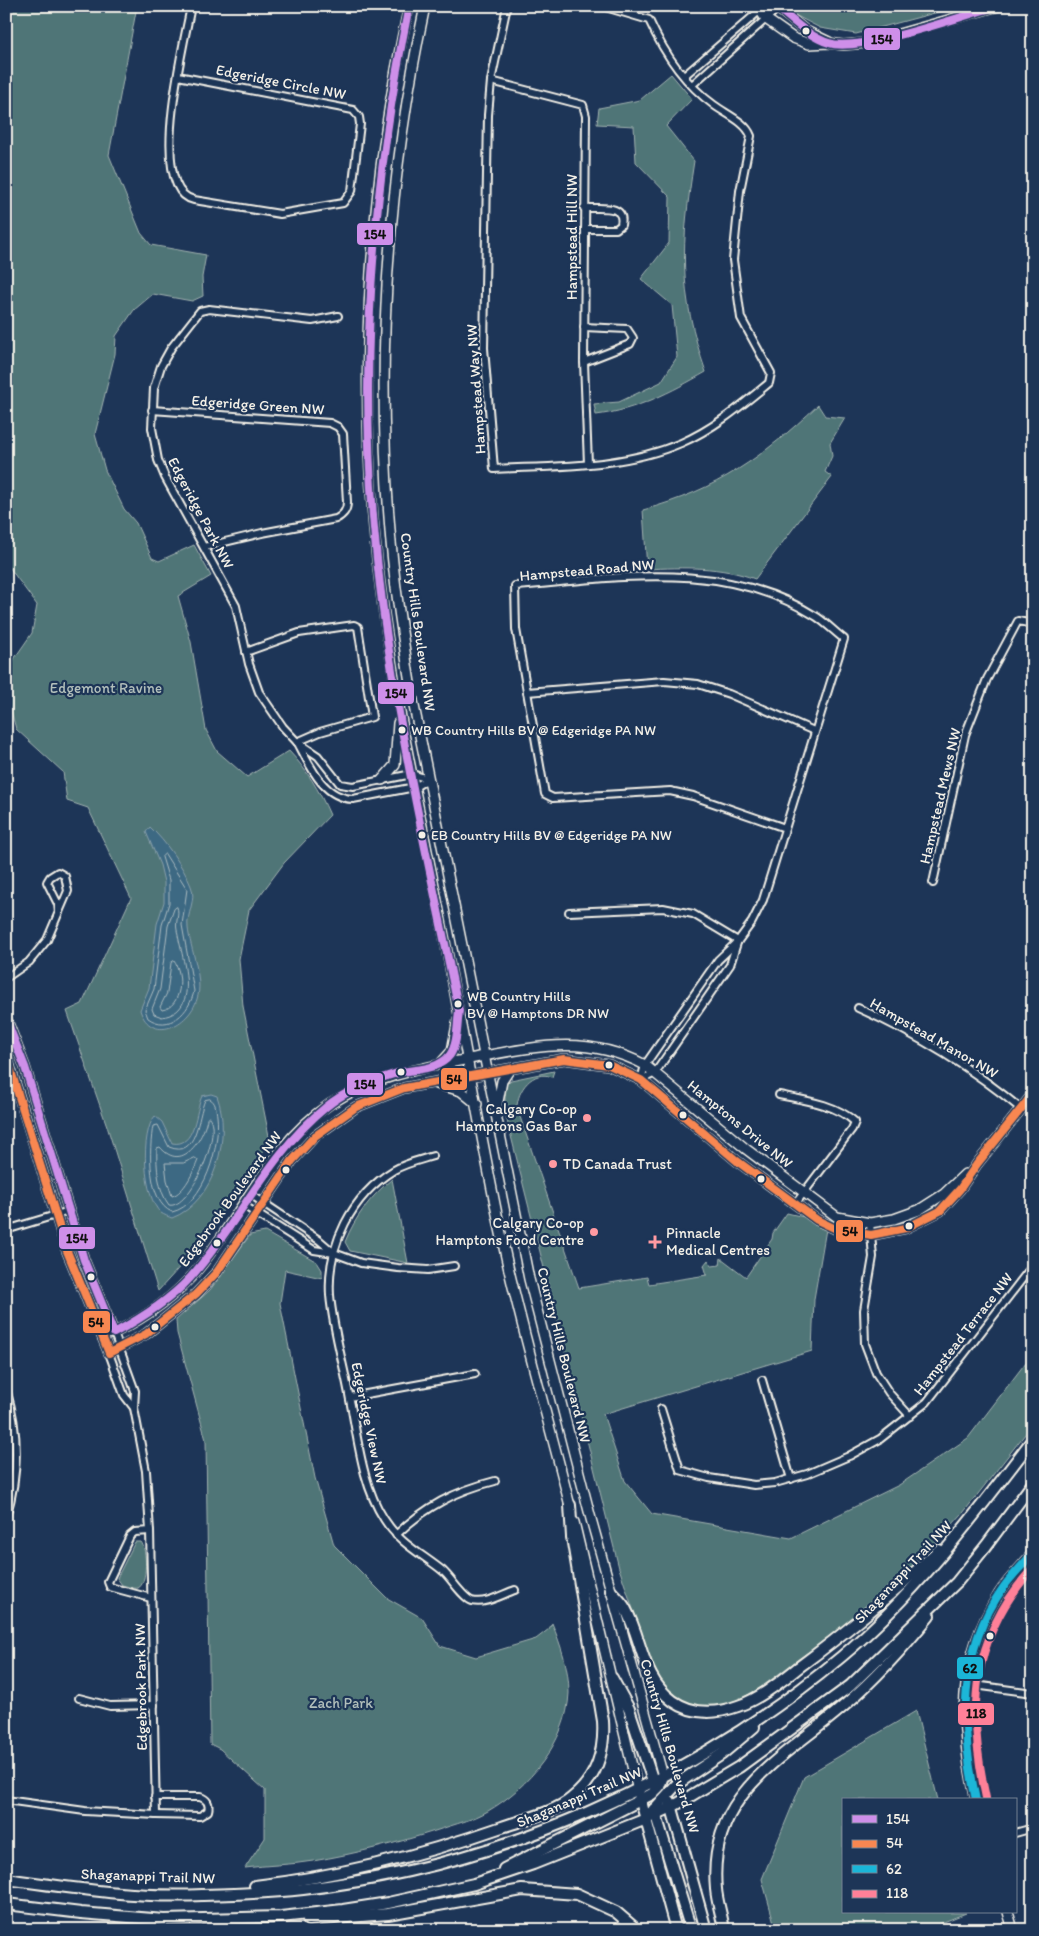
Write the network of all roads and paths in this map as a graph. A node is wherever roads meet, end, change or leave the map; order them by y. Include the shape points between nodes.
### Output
1 (191, 6) edge
2 (409, 6) edge
3 (426, 6) edge
4 (507, 6) edge
5 (602, 6) edge
6 (998, 6) edge
7 (760, 8) edge
8 (776, 8) edge
9 (766, 20) junction
10 (829, 43) junction
11 (178, 76) junction
12 (684, 76) junction
13 (491, 81) junction
14 (692, 85) junction
15 (584, 208) junction
16 (585, 229) junction
17 (338, 316) dead end
18 (584, 327) junction
19 (584, 362) junction
20 (152, 410) junction
21 (588, 464) junction
22 (204, 547) junction
23 (1033, 624) edge
24 (246, 652) junction
25 (527, 692) junction
26 (399, 710) junction
27 (814, 731) junction
28 (297, 742) junction
29 (412, 774) junction
30 (428, 779) junction
31 (382, 780) junction
32 (415, 786) junction
33 (785, 828) junction
34 (933, 883) dead end
35 (569, 912) dead end
36 (59, 913) junction
37 (738, 941) junction
38 (6, 978) edge
39 (858, 1008) dead end
40 (459, 1011) junction
41 (6, 1018) edge
42 (6, 1054) edge
43 (483, 1056) junction
44 (468, 1059) junction
45 (645, 1065) junction
46 (436, 1066) junction
47 (510, 1069) junction
48 (486, 1073) junction
49 (655, 1074) junction
50 (471, 1075) junction
51 (641, 1080) junction
52 (431, 1083) junction
53 (1033, 1094) edge
54 (779, 1095) dead end
55 (477, 1105) junction
56 (1021, 1109) junction
57 (495, 1117) junction
58 (433, 1156) dead end
59 (976, 1164) junction
60 (803, 1193) junction
61 (250, 1194) junction
62 (263, 1203) junction
63 (796, 1203) junction
64 (243, 1205) junction
65 (69, 1212) junction
66 (256, 1214) junction
67 (57, 1215) junction
68 (870, 1223) junction
69 (6, 1230) edge
70 (871, 1235) junction
71 (334, 1253) junction
72 (1033, 1265) edge
73 (454, 1266) dead end
74 (102, 1338) junction
75 (118, 1340) junction
76 (109, 1353) junction
77 (475, 1374) dead end
78 (762, 1380) dead end
79 (6, 1389) edge
80 (350, 1397) junction
81 (134, 1408) junction
82 (661, 1410) dead end
83 (910, 1416) junction
84 (1033, 1438) edge
85 (791, 1479) junction
86 (494, 1481) dead end
87 (1033, 1483) edge
88 (570, 1505) junction
89 (6, 1517) edge
90 (972, 1519) junction
91 (150, 1531) junction
92 (396, 1535) junction
93 (1033, 1553) edge
94 (957, 1582) junction
95 (515, 1590) dead end
96 (611, 1591) junction
97 (152, 1598) junction
98 (612, 1678) junction
99 (966, 1684) junction
100 (1033, 1693) edge
101 (79, 1698) dead end
102 (154, 1705) junction
103 (780, 1705) junction
104 (663, 1776) junction
105 (647, 1792) junction
106 (665, 1796) junction
107 (155, 1797) junction
108 (976, 1798) edge
109 (6, 1800) edge
110 (672, 1807) junction
111 (655, 1811) junction
112 (156, 1815) junction
113 (646, 1819) junction
114 (1033, 1828) edge
115 (1016, 1833) edge
116 (6, 1879) edge
117 (474, 1884) junction
118 (228, 1893) junction
119 (6, 1904) edge
120 (1009, 1914) edge
121 (280, 1917) junction
122 (637, 1930) edge
123 (676, 1930) edge
124 (690, 1930) edge
125 (706, 1930) edge
126 (724, 1930) edge
127 (1013, 1930) edge

1 - 11 street, Edgeridge Circle NW
2 - 26 main road, Country Hills Boulevard NW via 384,141 369,336 369,443 375,538
3 - 30 main road, Country Hills Boulevard NW via 407,94 394,186 386,315 384,422 397,590 412,700
4 - 13 street, Hampstead Way NW
5 - 12 street, Hampstead Way NW via 649,20 660,44
6 - 10 main road via 868,43
7 - 9 main road
7 - 12 street
8 - 9 street
8 - 10 main road via 806,31
9 - 10 main road via 802,42
9 - 14 street
11 - 11 street, Edgeridge Circle NW via 169,151 175,179 187,198 280,214 338,205 347,200 352,192 360,124 353,110
12 - 14 street, Hampstead Way NW
13 - 15 street, Hampstead Hill NW via 583,105 586,116
13 - 21 street, Hampstead Way NW via 484,348 494,468
14 - 21 street, Hampstead Way NW via 711,104 748,128 751,136 740,191 733,260 741,318 771,373 769,383 725,418 682,443 635,458
15 - 16 street, Hampstead Hill NW
15 - 16 street via 615,209 622,218 621,225 616,228
16 - 18 street, Hampstead Hill NW
17 - 20 street, Edgeridge Park NW via 312,321 209,309 200,311 162,366 154,388
18 - 19 street, Hampstead Hill NW
18 - 19 street via 627,329 633,338 630,344
19 - 21 street, Hampstead Hill NW
20 - 22 street, Edgeridge Park NW via 158,460
20 - 22 street, Edgeridge Green NW via 330,423 343,434 347,502 346,510 340,516
22 - 24 street, Edgeridge Park NW via 236,606
23 - 34 street, Hampstead Mews NW via 1018,620 987,679 965,734
24 - 28 street, Edgeridge Park NW via 262,696 273,715
24 - 28 street via 299,633 354,625 358,628 372,717
25 - 27 street via 664,681 698,684
25 - 27 street, Hampstead Road NW via 516,629 515,586 646,576 716,579 757,589 785,601 817,617 844,639
25 - 33 street, Hampstead Road NW via 545,794 553,798 670,790
26 - 29 main road, Country Hills Boulevard NW
26 - 31 main road via 395,765
27 - 33 street, Hampstead Road NW
28 - 31 street, Edgeridge Park NW via 318,756 342,785
28 - 32 street, Edgeridge Park NW via 328,790 339,797 353,799
29 - 30 street, Edgeridge Park NW
29 - 31 street, Edgeridge Park NW
29 - 32 main road, Country Hills Boulevard NW
30 - 32 street, Edgeridge Park NW
30 - 43 main road, Country Hills Boulevard NW
32 - 40 main road, Country Hills Boulevard NW
33 - 37 street, Hampstead Road NW via 763,900
35 - 37 street via 663,908 693,914
36 - 36 street via 69,887 65,876 58,872 50,876 47,884 58,904
36 - 38 street via 36,955 22,969
37 - 45 street, Hampstead Road NW via 718,960
37 - 49 street, Hampstead Road NW via 730,965
39 - 56 street, Hampstead Manor NW via 887,1021 985,1080
40 - 44 main road, Country Hills Boulevard NW
40 - 46 main road via 452,1051
41 - 65 main road via 28,1075
42 - 67 main road
43 - 44 main road, Hamptons Drive NW
43 - 45 main road, Hamptons Drive NW via 565,1044 613,1051
43 - 48 main road, Country Hills Boulevard NW
44 - 46 main road, Edgebrook Boulevard NW
44 - 50 main road, Country Hills Boulevard NW
45 - 49 main road, Hamptons Drive NW
45 - 51 street, Hampstead Road NW
46 - 61 main road, Edgebrook Boulevard NW via 379,1079 329,1105 290,1139
47 - 48 main road, Hamptons Drive NW
47 - 51 main road, Hamptons Drive NW via 564,1059 589,1060 609,1065
47 - 57 main road via 501,1086
48 - 50 main road, Hamptons Drive NW
48 - 57 main road, Country Hills Boulevard NW
49 - 51 street
49 - 60 main road, Hamptons Drive NW
50 - 52 main road, Edgebrook Boulevard NW
50 - 55 main road, Country Hills Boulevard NW
51 - 63 main road, Hamptons Drive NW via 736,1161
52 - 55 main road via 461,1091
52 - 62 main road, Edgebrook Boulevard NW via 380,1096 334,1121 297,1155
53 - 56 main road, Hamptons Drive NW
54 - 60 street via 847,1114 855,1122
55 - 88 main road, Country Hills Boulevard NW via 508,1266
56 - 59 main road, Hamptons Drive NW
57 - 96 main road, Country Hills Boulevard NW via 529,1279
58 - 71 street, Edgeridge View NW via 395,1169 372,1186 348,1216
59 - 68 main road, Hamptons Drive NW via 944,1194 919,1210
59 - 70 main road, Hamptons Drive NW via 940,1211 906,1228
60 - 63 street
60 - 68 main road, Hamptons Drive NW via 837,1216
61 - 62 street
61 - 64 main road, Edgebrook Boulevard NW
62 - 66 main road, Edgebrook Boulevard NW
62 - 71 street via 320,1240
63 - 70 main road, Hamptons Drive NW via 817,1220 836,1229
64 - 66 street
64 - 75 main road, Edgebrook Boulevard NW via 185,1283
65 - 67 street
65 - 75 main road via 84,1260
66 - 71 street via 314,1250
66 - 75 main road, Edgebrook Boulevard NW via 217,1272 196,1294 146,1334
67 - 69 street
67 - 74 main road via 78,1281
68 - 70 street
70 - 83 street via 873,1257 864,1310 865,1344 876,1373
71 - 73 street via 361,1262 398,1268 428,1270
71 - 80 street, Edgeridge View NW via 330,1296
72 - 83 street, Hampstead Terrace NW via 927,1402
74 - 75 street, Edgebrook Boulevard NW
74 - 76 main road
75 - 76 main road, Edgebrook Boulevard NW
75 - 81 street, Edgebrook Park NW via 135,1391
76 - 81 street, Edgebrook Park NW via 124,1395
77 - 80 street
78 - 85 street
79 - 89 street via 14,1420 16,1446 15,1478
80 - 92 street, Edgeridge View NW via 369,1487 378,1509
81 - 91 street, Edgebrook Park NW via 146,1471
82 - 85 street, Hampstead Terrace NW via 680,1470 754,1485
83 - 85 street, Hampstead Terrace NW via 856,1452
84 - 90 main road, Shaganappi Trail NW
86 - 92 street via 441,1500
87 - 94 main road
88 - 98 main road, Country Hills Boulevard NW
88 - 118 main road via 572,1537 603,1721 603,1751 590,1780 571,1799 534,1817 442,1848 357,1870 248,1886
90 - 96 main road via 898,1589 760,1697 714,1712 695,1712 673,1701 652,1680 625,1608
90 - 103 main road, Shaganappi Trail NW via 903,1598 843,1655
91 - 97 street, Edgebrook Park NW
91 - 97 street via 135,1532 130,1536 108,1582 116,1591
92 - 95 street, Edgeridge View NW via 444,1572 472,1601 483,1602
93 - 99 main road via 1000,1592 984,1621 970,1657
94 - 110 main road via 850,1686 739,1767
94 - 126 main road via 904,1648 846,1704 762,1771 741,1795 726,1823 718,1853 716,1889
96 - 104 main road, Country Hills Boulevard NW
97 - 102 street, Edgebrook Park NW
98 - 105 main road, Country Hills Boulevard NW
98 - 105 main road via 629,1709
99 - 100 street
99 - 108 main road via 963,1716 968,1767
101 - 102 street via 110,1706
102 - 107 street, Edgebrook Park NW
103 - 104 main road, Shaganappi Trail NW
103 - 106 main road
104 - 105 main road
104 - 106 main road, Country Hills Boulevard NW
105 - 106 main road
105 - 111 main road
105 - 113 main road, Country Hills Boulevard NW
105 - 117 main road
105 - 118 main road, Shaganappi Trail NW via 522,1838 439,1864 301,1890
106 - 110 main road
106 - 111 main road
107 - 112 street, Edgebrook Park NW
107 - 112 street via 200,1797 209,1805 208,1811 200,1816
109 - 112 street via 85,1811
110 - 111 main road
110 - 125 main road, Country Hills Boulevard NW
111 - 113 main road
111 - 124 main road
113 - 117 main road
113 - 123 main road, Country Hills Boulevard NW
114 - 115 street
116 - 118 main road, Shaganappi Trail NW via 85,1890 165,1895
117 - 121 main road via 388,1903
119 - 121 main road via 164,1920
120 - 127 main road
121 - 122 main road via 295,1921 388,1914 522,1890 577,1894 616,1912

